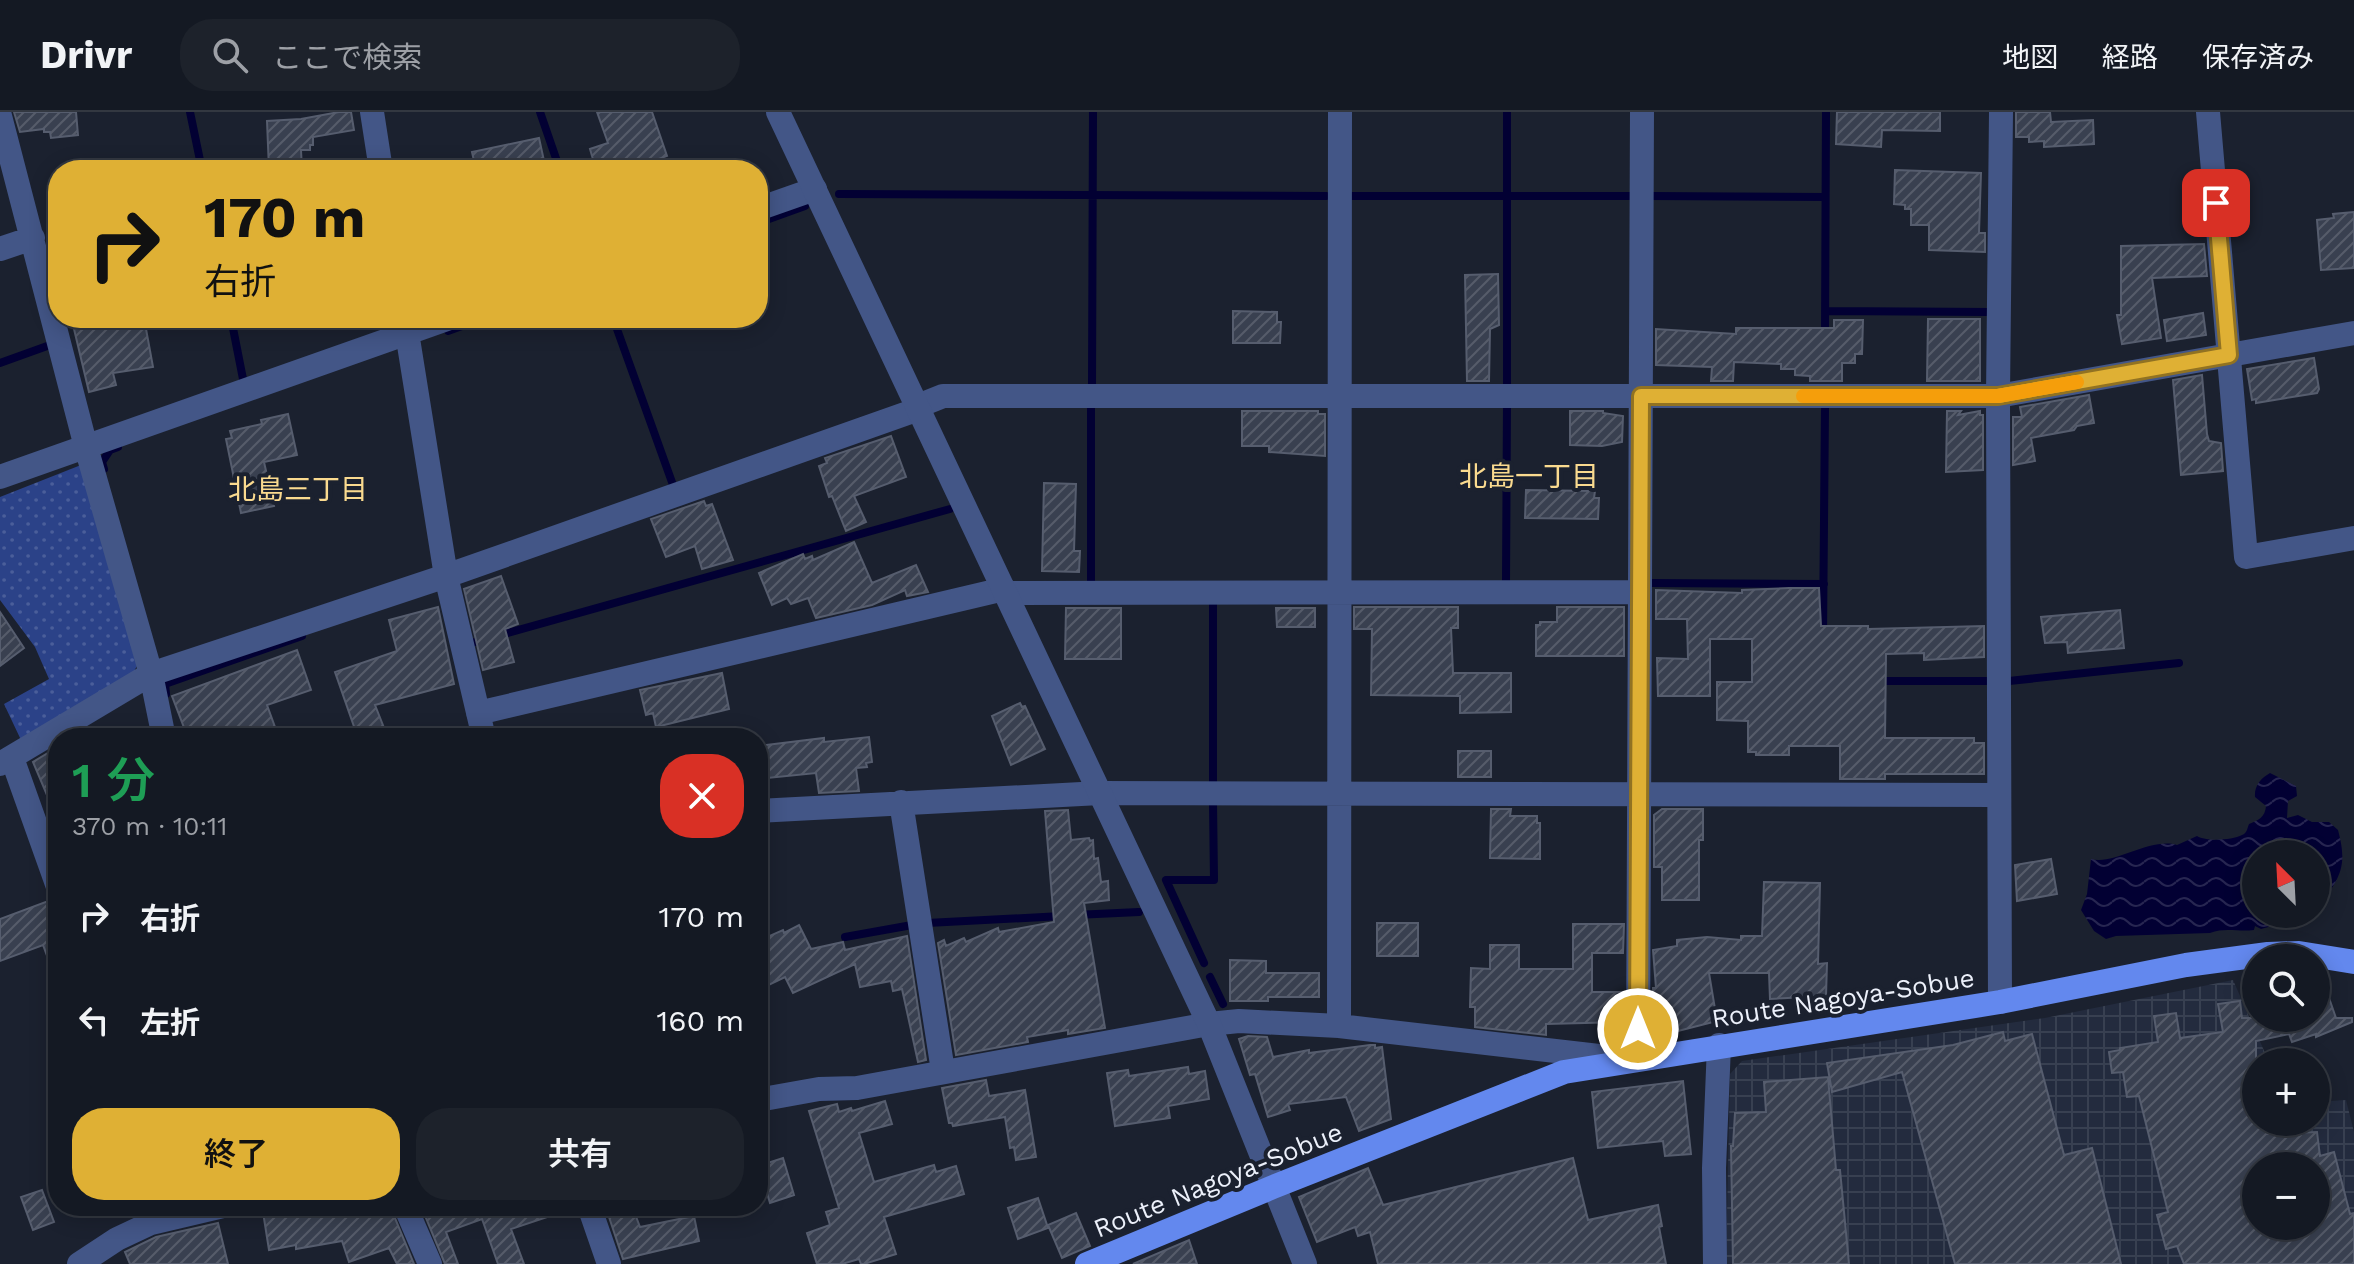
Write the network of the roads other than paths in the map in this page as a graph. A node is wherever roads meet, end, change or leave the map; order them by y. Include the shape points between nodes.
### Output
1 (372, 112) edge
2 (778, 112) edge
3 (1340, 112) edge
4 (1642, 112) edge
5 (2001, 112) edge
6 (2208, 112) edge
7 (0, 116) edge
8 (379, 160) edge
9 (815, 189) junction
10 (768, 205) edge
11 (33, 238) junction
12 (0, 249) edge
13 (48, 297) edge
14 (56, 328) edge
15 (401, 328) edge
16 (406, 328) edge
17 (2354, 333) edge
18 (2229, 355) junction
19 (1340, 396) junction
20 (1641, 396) junction
21 (1998, 396) junction
22 (918, 408) junction
23 (86, 447) junction
24 (0, 477) edge
25 (2354, 538) edge
26 (446, 576) junction
27 (1005, 591) junction
28 (1640, 592) junction
29 (1339, 593) junction
30 (151, 674) junction
31 (478, 713) junction
32 (61, 728) edge
33 (162, 728) edge
34 (482, 728) edge
35 (48, 736) edge
36 (6, 761) edge
37 (1100, 793) junction
38 (1339, 794) junction
39 (1640, 794) junction
40 (1998, 795) junction
41 (901, 802) junction
42 (768, 810) edge
43 (48, 863) edge
44 (2354, 962) edge
45 (2000, 1002) junction
46 (1209, 1024) junction
47 (1339, 1026) junction
48 (1719, 1045) junction
49 (1635, 1059) junction
50 (943, 1071) junction
51 (768, 1098) edge
52 (1273, 1187) junction
53 (181, 1216) edge
54 (409, 1216) edge
55 (592, 1216) edge
56 (79, 1264) edge
57 (430, 1264) edge
58 (609, 1264) edge
59 (1087, 1264) edge
60 (1305, 1264) edge
61 (1715, 1264) edge

1 - 8 street
2 - 9 street
3 - 19 street
4 - 20 street
5 - 21 street
6 - 18 street
7 - 11 street
9 - 10 street
9 - 22 street
11 - 12 street
11 - 13 street
14 - 23 street
15 - 23 street
16 - 26 street
17 - 18 street
18 - 21 street
18 - 25 street via 2246,557
19 - 20 street
19 - 22 street via 943,396
19 - 29 street
20 - 21 street
20 - 28 street
21 - 40 street
22 - 26 street
22 - 27 street
23 - 24 street
23 - 30 street
26 - 30 street
26 - 31 street
27 - 29 street
27 - 31 street
27 - 37 street
28 - 29 street
28 - 39 street
29 - 38 street
30 - 32 street
30 - 33 street
31 - 34 street
35 - 36 street
36 - 43 street
37 - 38 street
37 - 41 street
37 - 46 street
38 - 39 street
38 - 47 street
39 - 40 street
39 - 49 street
40 - 45 street
41 - 42 street
41 - 50 street
44 - 45 main road, Route Nagoya-Sobue via 2268,954
45 - 48 main road, Route Nagoya-Sobue
46 - 47 street
46 - 50 street
46 - 52 street
47 - 49 street
48 - 49 main road, Route Nagoya-Sobue
48 - 61 street
49 - 52 main road, Route Nagoya-Sobue via 1552,1077
50 - 51 street
52 - 59 main road, Route Nagoya-Sobue
52 - 60 street
53 - 56 street via 117,1239
54 - 57 street
55 - 58 street

